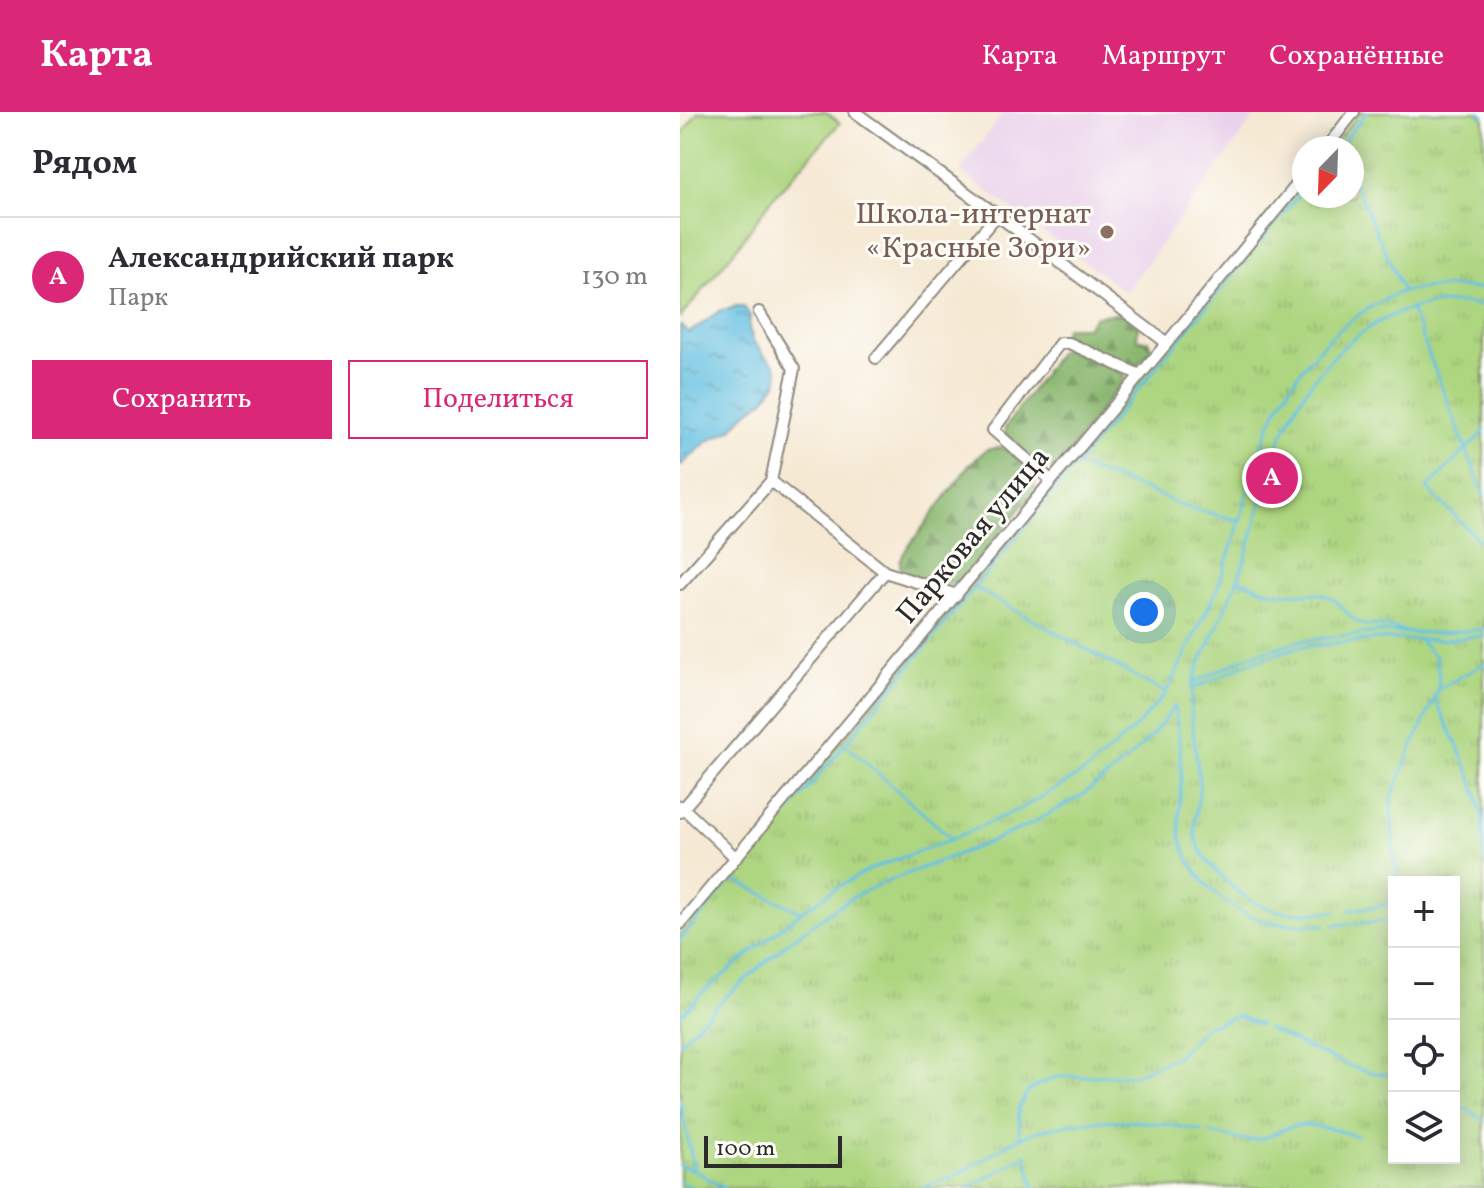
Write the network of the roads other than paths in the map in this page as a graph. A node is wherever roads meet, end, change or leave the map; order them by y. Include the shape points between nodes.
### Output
1 (855, 112) edge
2 (1354, 112) edge
3 (1335, 136) edge
4 (1292, 191) edge
5 (997, 215) junction
6 (759, 312) dead end
7 (1167, 343) junction
8 (876, 358) dead end
9 (1140, 375) junction
10 (1051, 480) junction
11 (771, 481) junction
12 (885, 572) junction
13 (680, 584) edge
14 (957, 595) junction
15 (681, 808) edge
16 (736, 858) junction
17 (680, 924) edge

1 - 5 street
2 - 3 street
4 - 7 street, Парковая улица
5 - 7 street
5 - 8 street
6 - 11 street via 794,369
7 - 9 street, Парковая улица
9 - 10 street, Парковая улица
9 - 10 street via 1060,343 993,430
10 - 14 street, Парковая улица
11 - 12 street
11 - 13 street
12 - 14 street
12 - 15 street
14 - 16 street, Парковая улица
15 - 16 street
16 - 17 street, Парковая улица

